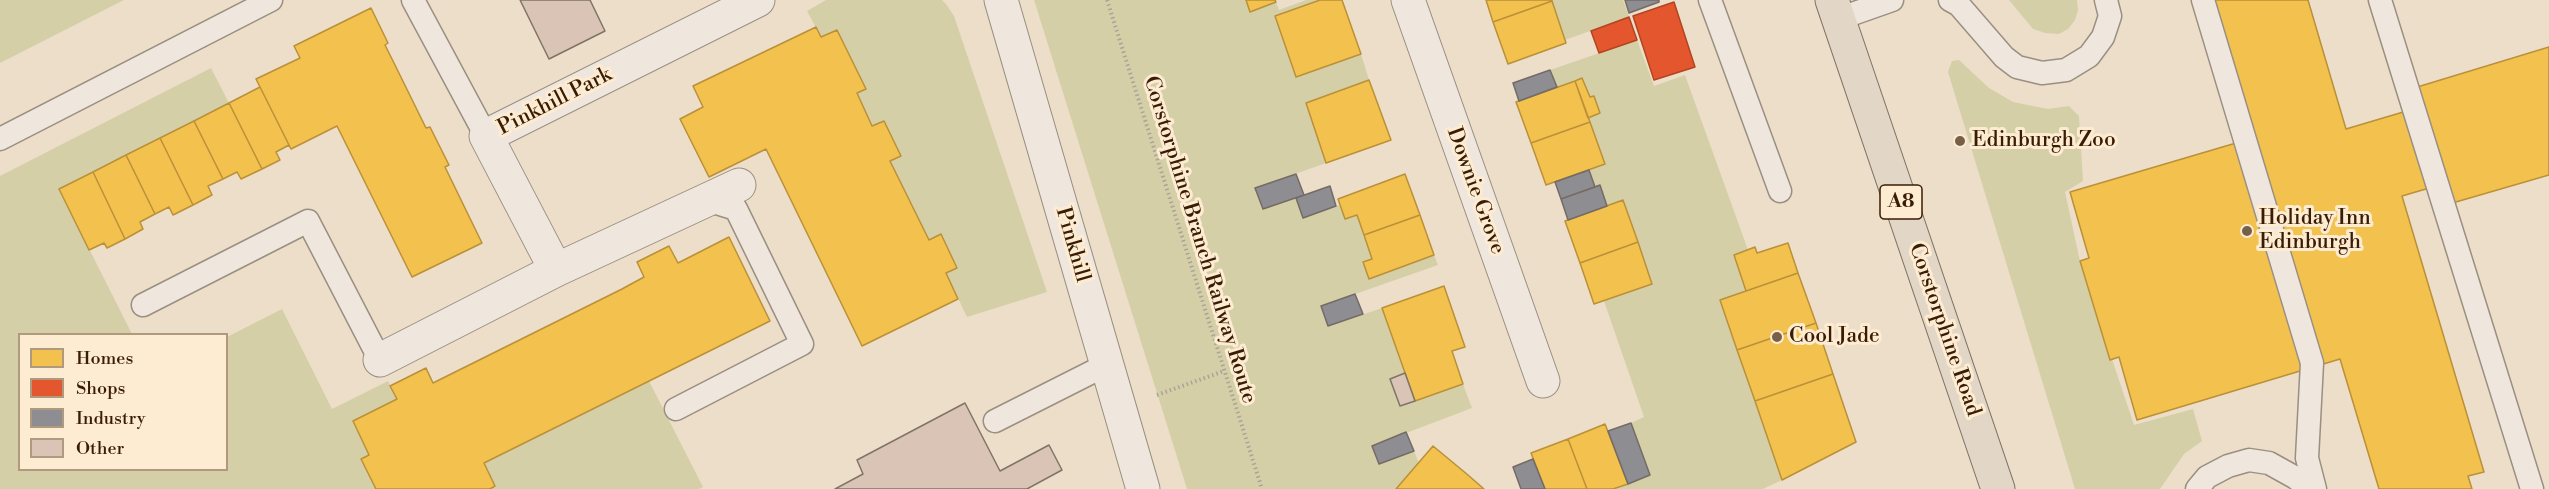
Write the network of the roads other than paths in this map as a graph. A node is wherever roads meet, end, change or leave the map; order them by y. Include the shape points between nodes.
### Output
1 (272, 0) edge
2 (413, 0) edge
3 (758, 0) edge
4 (1000, 0) edge
5 (1408, 0) edge
6 (1710, 0) edge
7 (1892, 0) edge
8 (1950, 0) edge
9 (2106, 0) edge
10 (2203, 0) edge
11 (2380, 0) edge
12 (1835, 9) edge
13 (486, 136) junction
14 (0, 138) edge
15 (740, 185) dead end
16 (1780, 191) dead end
17 (707, 200) junction
18 (556, 270) junction
19 (143, 305) dead end
20 (380, 360) joint
21 (1106, 365) junction
22 (1543, 381) dead end
23 (676, 409) dead end
24 (995, 421) dead end
25 (1143, 489) edge
26 (1998, 489) edge
27 (2197, 489) edge
28 (2309, 489) edge
29 (2315, 489) edge
30 (2532, 489) edge

1 - 14 lane
2 - 13 lane
3 - 13 street, Pinkhill Park
4 - 21 street, Pinkhill
5 - 22 street, Downie Grove
6 - 16 lane
7 - 12 lane
8 - 9 lane via 1959,5 2004,57 2018,67 2042,73 2066,70 2089,56 2103,37 2109,16
10 - 29 lane via 2312,363 2307,458
11 - 30 lane
12 - 26 main road, Corstorphine Road / A8
13 - 18 street, Pinkhill Park
15 - 17 street
17 - 18 street
17 - 23 lane via 736,209 802,344
18 - 20 street
19 - 20 lane via 308,221
21 - 24 lane
21 - 25 street, Pinkhill
27 - 28 lane via 2207,477 2249,460 2269,464

